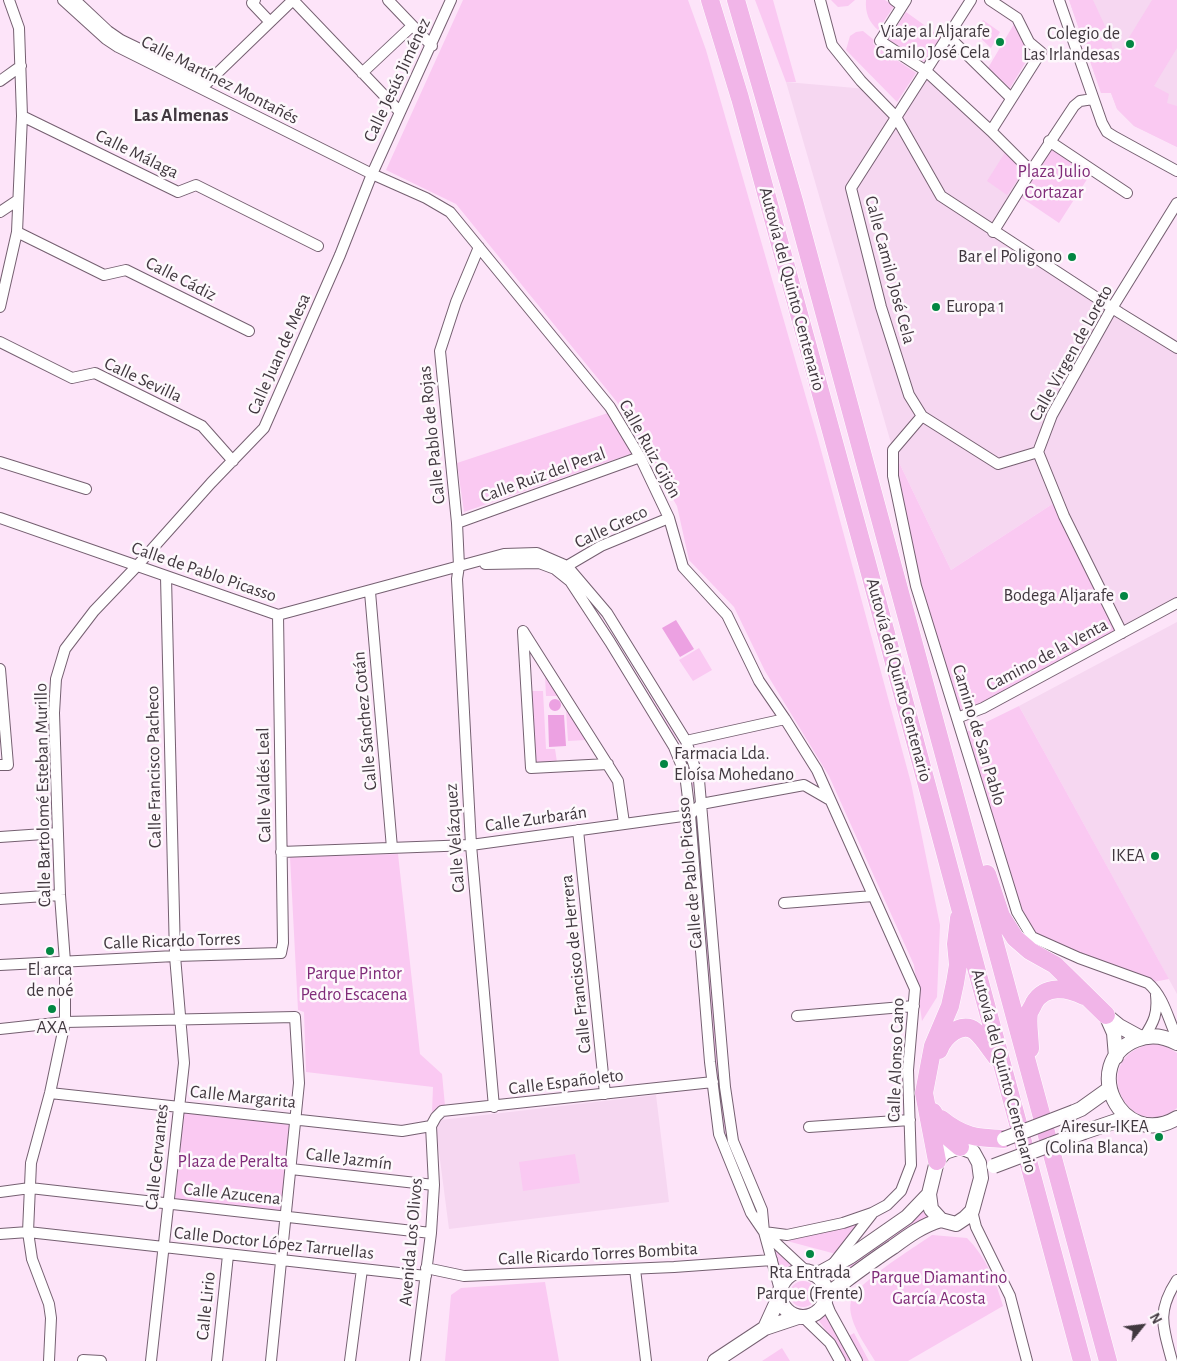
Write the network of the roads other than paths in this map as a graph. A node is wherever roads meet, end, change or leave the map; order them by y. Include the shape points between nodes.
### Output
1 (9, 0) edge
2 (63, 0) edge
3 (75, 0) edge
4 (293, 0) edge
5 (388, 0) edge
6 (451, 0) edge
7 (710, 0) edge
8 (736, 0) edge
9 (820, 0) edge
10 (970, 0) edge
11 (990, 0) edge
12 (1059, 0) edge
13 (252, 1) edge
14 (901, 2) edge
15 (270, 22) junction
16 (412, 26) junction
17 (948, 36) junction
18 (432, 46) junction
19 (22, 66) junction
20 (926, 71) junction
21 (362, 73) junction
22 (0, 81) edge
23 (205, 86) junction
24 (1011, 98) junction
25 (1093, 99) junction
26 (400, 112) junction
27 (22, 116) junction
28 (896, 117) junction
29 (991, 130) junction
30 (1049, 141) junction
31 (1030, 170) junction
32 (1177, 170) edge
33 (372, 174) junction
34 (1127, 193) dead end
35 (18, 200) junction
36 (1177, 203) edge
37 (0, 212) edge
38 (17, 232) junction
39 (994, 232) junction
40 (318, 246) dead end
41 (478, 247) junction
42 (0, 307) edge
43 (1112, 308) junction
44 (249, 331) dead end
45 (0, 342) edge
46 (1177, 348) edge
47 (922, 416) junction
48 (1038, 452) junction
49 (640, 457) junction
50 (233, 460) junction
51 (0, 462) edge
52 (86, 489) dead end
53 (0, 518) edge
54 (669, 518) junction
55 (457, 523) junction
56 (459, 566) junction
57 (567, 566) junction
58 (136, 567) junction
59 (166, 577) junction
60 (370, 592) junction
61 (1177, 603) edge
62 (278, 616) junction
63 (1122, 633) junction
64 (0, 668) edge
65 (957, 718) junction
66 (785, 719) junction
67 (686, 741) junction
68 (608, 764) junction
69 (4, 765) edge
70 (817, 770) junction
71 (804, 786) junction
72 (955, 796) junction
73 (830, 800) junction
74 (701, 804) junction
75 (690, 814) junction
76 (624, 823) junction
77 (578, 830) junction
78 (58, 833) junction
79 (0, 837) edge
80 (471, 845) junction
81 (392, 848) junction
82 (280, 852) junction
83 (60, 895) junction
84 (873, 896) junction
85 (0, 899) edge
86 (784, 903) dead end
87 (960, 908) junction
88 (281, 953) joint
89 (175, 956) junction
90 (64, 962) junction
91 (0, 965) edge
92 (1155, 989) junction
93 (1091, 1000) junction
94 (914, 1006) junction
95 (1106, 1015) junction
96 (797, 1016) dead end
97 (179, 1019) junction
98 (65, 1022) junction
99 (0, 1029) edge
100 (1142, 1037) junction
101 (1177, 1038) edge
102 (1177, 1043) edge
103 (1116, 1057) junction
104 (1002, 1063) junction
105 (1030, 1075) junction
106 (713, 1082) junction
107 (1110, 1090) junction
108 (50, 1094) junction
109 (605, 1094) junction
110 (179, 1106) junction
111 (494, 1107) junction
112 (933, 1112) junction
113 (1128, 1117) junction
114 (296, 1119) junction
115 (1177, 1119) edge
116 (910, 1120) junction
117 (431, 1126) junction
118 (809, 1127) dead end
119 (1004, 1139) junction
120 (966, 1149) junction
121 (936, 1160) junction
122 (291, 1169) junction
123 (981, 1178) junction
124 (434, 1185) junction
125 (30, 1188) junction
126 (0, 1192) edge
127 (929, 1194) junction
128 (168, 1204) junction
129 (972, 1211) junction
130 (872, 1213) junction
131 (286, 1217) junction
132 (941, 1220) junction
133 (956, 1224) junction
134 (28, 1232) junction
135 (431, 1232) junction
136 (764, 1232) junction
137 (0, 1234) edge
138 (986, 1243) junction
139 (163, 1247) junction
140 (228, 1255) junction
141 (281, 1260) junction
142 (772, 1260) junction
143 (832, 1267) junction
144 (362, 1269) junction
145 (635, 1269) junction
146 (426, 1272) junction
147 (810, 1273) junction
148 (1177, 1280) edge
149 (780, 1292) junction
150 (825, 1297) junction
151 (801, 1317) junction
152 (765, 1328) junction
153 (83, 1360) dead end
154 (49, 1361) edge
155 (101, 1361) edge
156 (151, 1361) edge
157 (217, 1361) edge
158 (270, 1361) edge
159 (350, 1361) edge
160 (415, 1361) edge
161 (646, 1361) edge
162 (715, 1361) edge
163 (840, 1361) edge
164 (857, 1361) edge
165 (1027, 1361) edge
166 (1082, 1361) edge
167 (1108, 1361) edge
168 (1172, 1361) edge

1 - 19 street via 19,28
2 - 23 street, Calle Martínez Montañés via 118,47
3 - 23 street, Calle Martínez Montañés via 121,40
4 - 15 street
4 - 21 street
5 - 16 street
6 - 18 street, Calle Jesús Jiménez
7 - 87 highway, Autovía del Quinto Centenario via 740,98
8 - 72 highway, Autovía del Quinto Centenario via 794,201
9 - 28 street via 832,45
10 - 17 street, Calle Camilo José Cela
11 - 24 street via 1017,18 1029,42 1041,52
12 - 25 street
13 - 15 street
14 - 20 street via 880,41
15 - 23 street
16 - 18 street
16 - 21 street
17 - 20 street, Calle Camilo José Cela
17 - 24 street
18 - 26 street, Calle Jesús Jiménez
19 - 22 street
19 - 27 street
20 - 28 street, Calle Camilo José Cela
20 - 29 street
21 - 26 street
23 - 33 street, Calle Martínez Montañés
24 - 29 street
25 - 30 street via 1080,101 1074,106
25 - 32 street via 1107,132
26 - 33 street, Calle Jesús Jiménez
27 - 35 street
27 - 40 street, Calle Málaga via 178,192 196,185
28 - 39 street via 941,196
28 - 47 street, Calle Camilo José Cela via 850,188 908,395
29 - 31 street
30 - 31 street
30 - 34 street
31 - 39 street
33 - 41 street, Calle Ruiz Gijón via 450,212
33 - 50 street, Calle Juan de Mesa via 264,428
35 - 37 street
35 - 38 street
36 - 43 street, Calle Virgen de Loreto
38 - 42 street
38 - 44 street, Calle Cádiz via 104,275 126,270
39 - 43 street
41 - 49 street, Calle Ruiz Gijón via 610,407
41 - 55 street, Calle Pablo de Rojas via 440,351
43 - 46 street
43 - 48 street, Calle Virgen de Loreto via 1052,416
45 - 50 street, Calle Sevilla via 72,378 95,373 202,426
47 - 48 street, Calle Camilo José Cela via 998,464
47 - 65 street, Camino de San Pablo via 893,450 893,476 916,586
48 - 63 street via 1064,516
49 - 54 street, Calle Ruiz Gijón
49 - 55 street, Calle Ruiz del Peral
50 - 58 street, Calle Juan de Mesa
51 - 52 street
53 - 58 street, Calle de Pablo Picasso
54 - 57 street, Calle Greco via 601,546
54 - 66 street, Calle Ruiz Gijón via 683,567 727,615 759,680
55 - 56 street, Calle Pablo de Rojas
56 - 57 street, Calle de Pablo Picasso via 504,554 537,553
56 - 60 street, Calle de Pablo Picasso
56 - 75 street, Calle de Pablo Picasso via 539,563 555,569 570,581 674,747 685,774
56 - 80 street, Calle Velázquez via 457,579
57 - 67 street, Calle de Pablo Picasso via 607,613
58 - 59 street, Calle de Pablo Picasso
58 - 78 street, Calle Bartolomé Esteban Murillo via 94,610 65,649 56,679
59 - 62 street, Calle de Pablo Picasso
59 - 89 street, Calle Francisco Pacheco
60 - 62 street, Calle de Pablo Picasso
60 - 81 street, Calle Sánchez Cotán
61 - 63 street, Camino de la Venta
62 - 82 street, Calle Valdés Leal
63 - 65 street, Camino de la Venta via 984,708
64 - 69 street
65 - 92 street, Camino de San Pablo via 1017,912 1032,937 1148,983
66 - 67 street
66 - 70 street, Calle Alonso Cano
67 - 74 street, Calle de Pablo Picasso via 699,780
68 - 68 street via 597,748 523,631 531,768
68 - 76 street via 618,781
70 - 71 street
70 - 73 street, Calle Alonso Cano
71 - 73 street
71 - 74 street
72 - 93 highway via 1001,916 1015,938 1054,965
72 - 105 highway, Autovía del Quinto Centenario
73 - 84 street, Calle Alonso Cano
74 - 75 street
74 - 136 street, Calle de Pablo Picasso via 725,1086 733,1141 762,1210
75 - 76 street, Calle Zurbarán
75 - 106 street, Calle de Pablo Picasso
76 - 77 street, Calle Zurbarán
77 - 80 street, Calle Zurbarán
77 - 109 street, Calle Francisco de Herrera
78 - 79 street
78 - 83 street, Calle Bartolomé Esteban Murillo
80 - 81 street, Calle Zurbarán
80 - 111 street, Calle Velázquez
81 - 82 street, Calle Zurbarán
82 - 88 street, Calle Valdés Leal
83 - 85 street
83 - 90 street, Calle Bartolomé Esteban Murillo
84 - 86 street
84 - 94 street, Calle Alonso Cano via 915,989
87 - 104 highway, Autovía del Quinto Centenario
87 - 121 highway via 955,983 950,1006 933,1046 924,1093
88 - 89 street, Calle Ricardo Torres
89 - 90 street, Calle Ricardo Torres
89 - 97 street, Calle Cervantes
90 - 91 street, Calle Ricardo Torres
90 - 98 street, Calle Bartolomé Esteban Murillo
92 - 100 street via 1158,1009
92 - 101 street
93 - 95 highway
93 - 105 highway via 1072,990 1058,989 1046,991 1037,998 1029,1012
94 - 96 street
94 - 116 street, Calle Alonso Cano via 908,1070
95 - 100 street via 1119,1026
95 - 103 street via 1114,1033
97 - 98 street
97 - 110 street, Calle Cervantes via 184,1063
97 - 114 street via 295,1017 299,1083
98 - 99 street
98 - 108 street, Calle Bartolomé Esteban Murillo
100 - 102 street via 1160,1037
100 - 103 street via 1126,1045
103 - 107 street via 1110,1072
104 - 112 highway via 975,1030 953,1031 942,1042 933,1067 929,1093
104 - 166 highway, Autovía del Quinto Centenario
105 - 167 highway, Autovía del Quinto Centenario
106 - 109 street, Calle Españoleto
106 - 136 street, Calle de Pablo Picasso via 719,1134 751,1213
107 - 113 street via 1119,1110
107 - 119 street, bridge via 1074,1112
108 - 110 street, Calle Margarita
108 - 125 street, Calle Bartolomé Esteban Murillo via 32,1163
109 - 111 street, Calle Españoleto
110 - 114 street, Calle Margarita
110 - 128 street, Calle Cervantes
111 - 117 street, Calle Españoleto via 442,1111
112 - 119 highway via 951,1127 975,1138
112 - 120 highway via 947,1136
113 - 115 street via 1148,1125
113 - 123 street, bridge via 994,1166
114 - 117 street, Calle Margarita via 402,1132
114 - 122 street
116 - 118 street
116 - 130 street, Calle Alonso Cano via 911,1165 901,1191 887,1205
117 - 124 street, Avenida Los Olivos
119 - 120 street
120 - 121 street via 946,1152
120 - 123 street via 979,1163
121 - 127 street
122 - 124 street, Calle Jazmín
122 - 131 street
123 - 129 street
124 - 135 street, Avenida Los Olivos
125 - 126 street, Calle Azucena
125 - 128 street, Calle Azucena
125 - 134 street, Calle Bartolomé Esteban Murillo
127 - 132 street via 931,1209
127 - 143 street via 907,1217
128 - 131 street, Calle Azucena
128 - 139 street, Calle Cervantes
129 - 133 street
129 - 138 street via 976,1227
130 - 136 street, Calle Alonso Cano via 787,1235
130 - 143 street
131 - 135 street, Calle Azucena
131 - 141 street
132 - 133 street
132 - 150 street via 915,1232
133 - 138 street via 973,1231
134 - 137 street, Calle Doctor López Tarruellas
134 - 139 street, Calle Doctor López Tarruellas
134 - 154 street, Calle Bartolomé Esteban Murillo via 32,1259 49,1304
135 - 146 street, Avenida Los Olivos
136 - 142 street, Calle de Pablo Picasso
136 - 147 street, Calle de Pablo Picasso
138 - 165 street via 1010,1296
139 - 140 street, Calle Doctor López Tarruellas
139 - 156 street, Calle Cervantes
140 - 141 street, Calle Doctor López Tarruellas
140 - 157 street, Calle Lirio
141 - 144 street, Calle Doctor López Tarruellas
141 - 158 street
142 - 145 street, Calle Ricardo Torres Bombita
142 - 149 street, Calle de Pablo Picasso
143 - 147 street
144 - 146 street, Calle Doctor López Tarruellas
144 - 159 street
145 - 146 street, Calle Ricardo Torres Bombita via 464,1276
145 - 161 street
146 - 160 street, Avenida Los Olivos
147 - 149 street via 794,1273 787,1277
147 - 150 street via 821,1280
148 - 168 street via 1162,1311
149 - 151 street via 785,1309
149 - 152 street
150 - 151 street via 817,1312
150 - 164 street
151 - 152 street
151 - 163 street via 830,1343
152 - 162 street
153 - 155 street

